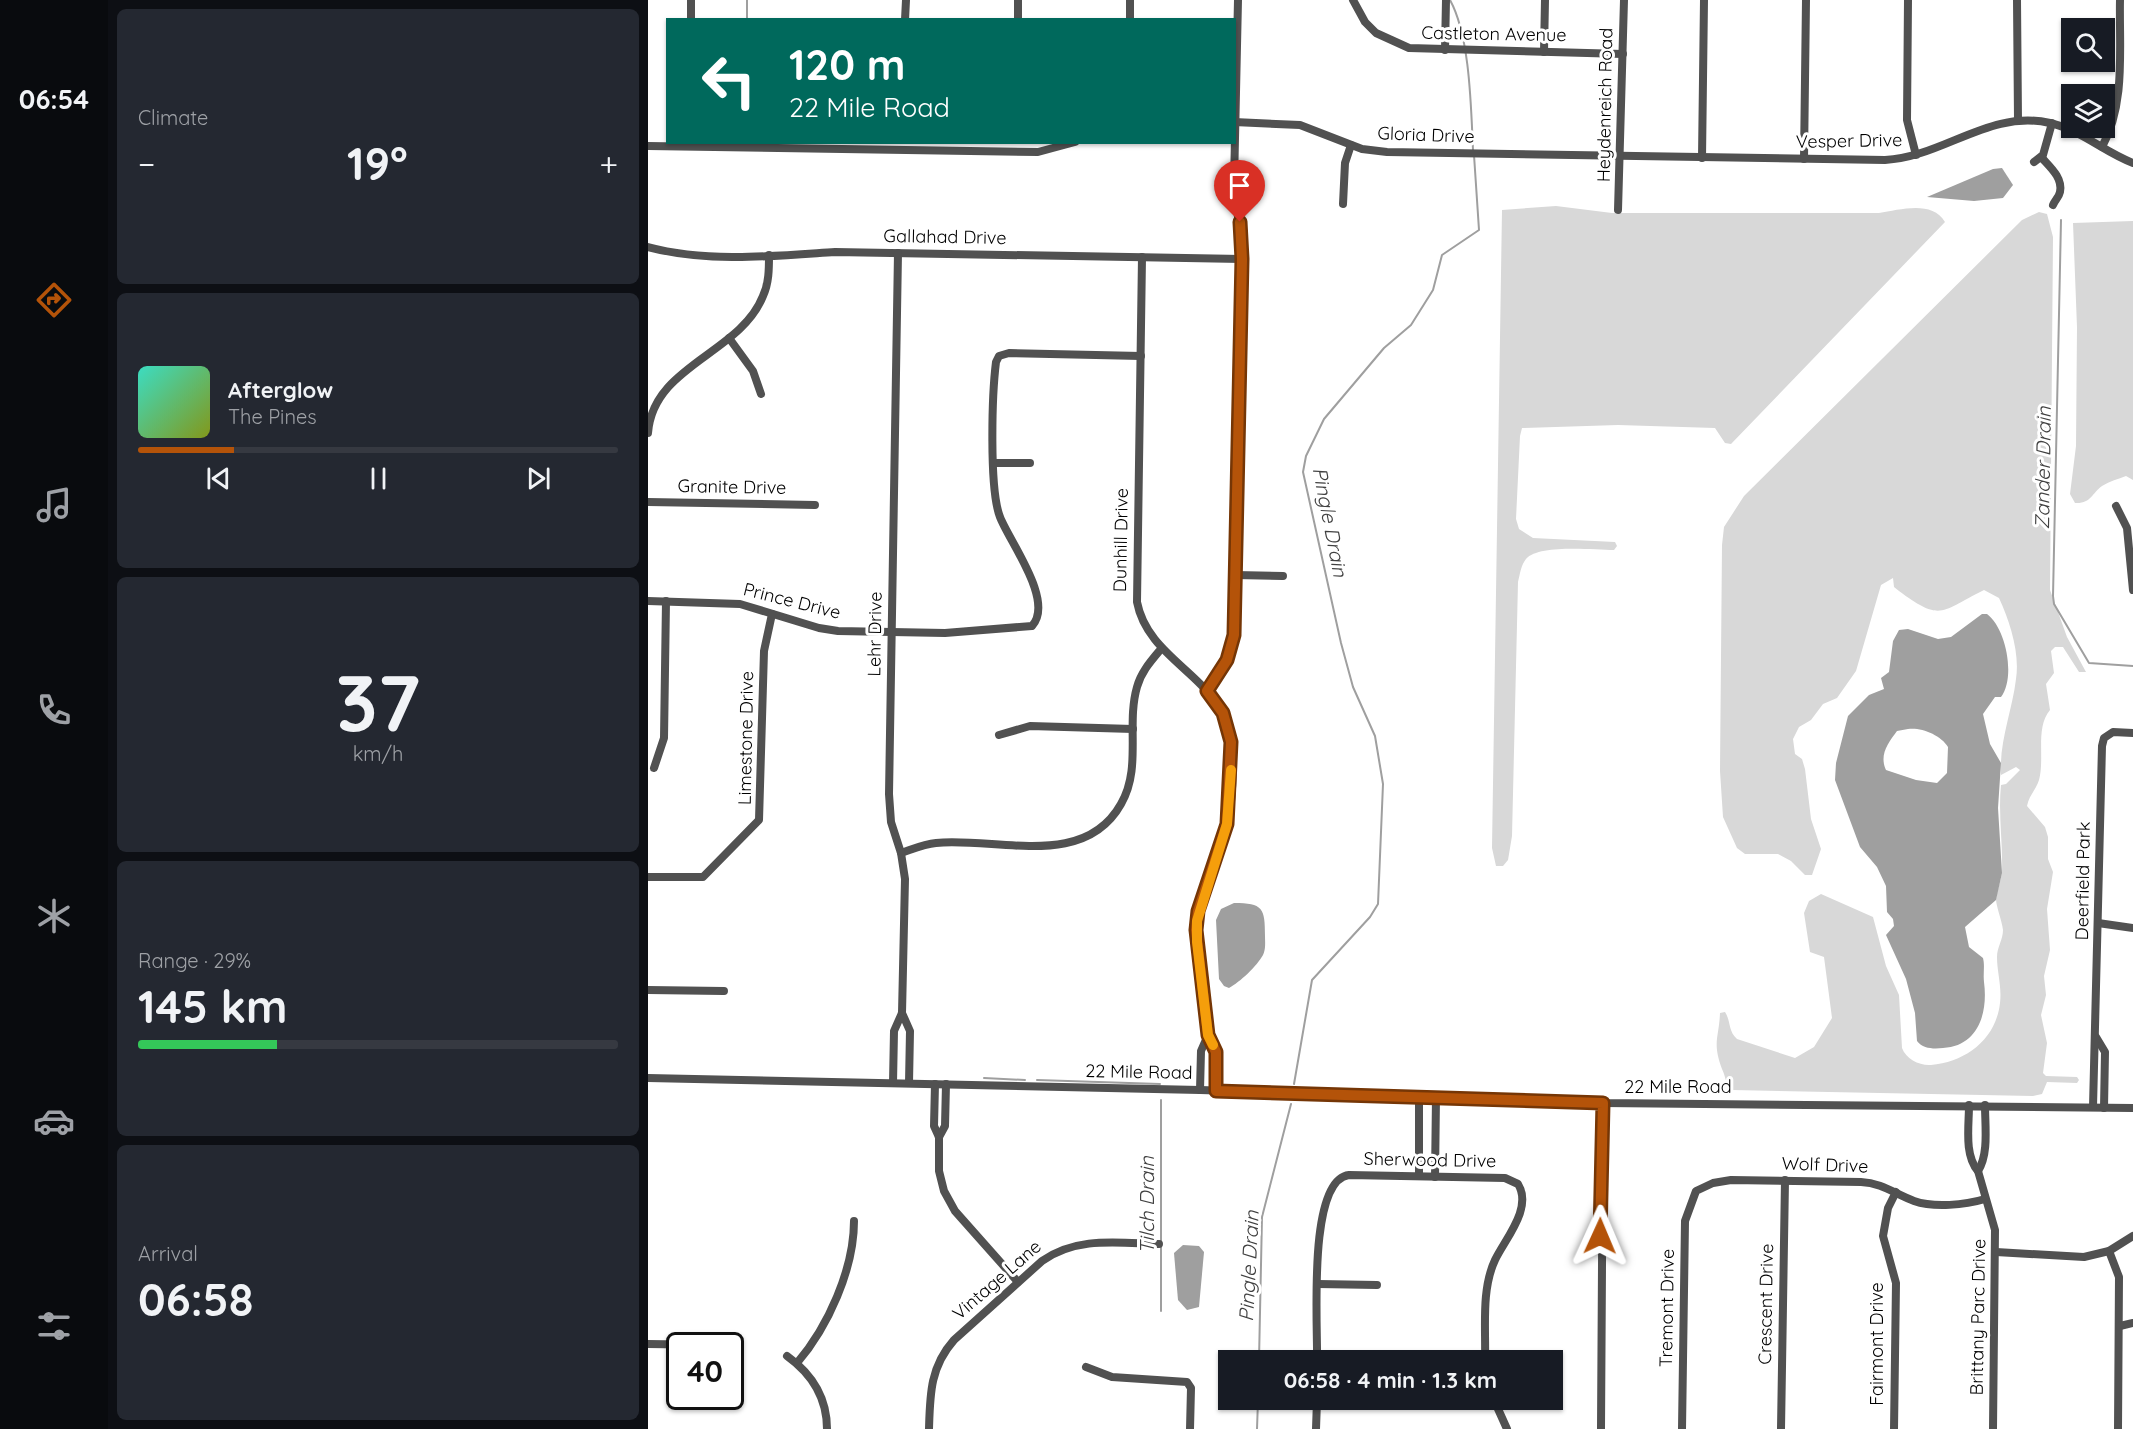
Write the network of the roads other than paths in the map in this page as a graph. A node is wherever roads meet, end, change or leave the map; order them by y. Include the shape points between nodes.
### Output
1 (691, 0) edge
2 (906, 0) edge
3 (1018, 0) edge
4 (1130, 0) edge
5 (1238, 0) edge
6 (1353, 0) edge
7 (1446, 0) edge
8 (1545, 0) edge
9 (1624, 0) edge
10 (1704, 0) edge
11 (1806, 0) edge
12 (1908, 0) edge
13 (2017, 0) edge
14 (2120, 0) edge
15 (691, 18) edge
16 (905, 18) edge
17 (1018, 18) edge
18 (1130, 18) edge
19 (1445, 50) junction
20 (1544, 52) junction
21 (1623, 54) junction
22 (1236, 81) edge
23 (2018, 120) junction
24 (1236, 122) edge
25 (2052, 123) junction
26 (1069, 144) edge
27 (1235, 144) edge
28 (689, 145) edge
29 (1351, 145) junction
30 (648, 146) edge
31 (916, 146) edge
32 (1015, 147) edge
33 (2102, 147) junction
34 (1916, 155) junction
35 (1621, 156) junction
36 (1702, 158) junction
37 (1804, 159) junction
38 (2133, 163) edge
39 (1343, 204) dead end
40 (2053, 205) dead end
41 (1618, 210) dead end
42 (648, 248) edge
43 (898, 253) junction
44 (769, 255) junction
45 (1142, 257) junction
46 (1242, 259) junction
47 (729, 338) junction
48 (1141, 356) junction
49 (761, 393) dead end
50 (648, 433) edge
51 (993, 463) junction
52 (1030, 463) dead end
53 (648, 502) edge
54 (815, 505) dead end
55 (2116, 506) dead end
56 (1235, 575) junction
57 (1283, 576) dead end
58 (2133, 590) edge
59 (648, 601) edge
60 (666, 602) junction
61 (772, 614) junction
62 (892, 632) junction
63 (1161, 649) junction
64 (1207, 691) junction
65 (1133, 729) junction
66 (2133, 732) edge
67 (999, 735) dead end
68 (654, 768) dead end
69 (902, 853) junction
70 (648, 878) edge
71 (2098, 923) junction
72 (2133, 928) edge
73 (648, 990) edge
74 (724, 992) dead end
75 (902, 1013) junction
76 (1208, 1035) junction
77 (2096, 1037) junction
78 (648, 1078) edge
79 (893, 1083) junction
80 (909, 1083) junction
81 (934, 1084) junction
82 (946, 1084) junction
83 (1200, 1090) junction
84 (1216, 1091) junction
85 (1419, 1096) junction
86 (1436, 1097) junction
87 (1603, 1103) junction
88 (1969, 1105) junction
89 (1985, 1105) junction
90 (2093, 1107) junction
91 (2104, 1108) junction
92 (2133, 1108) edge
93 (939, 1137) junction
94 (1969, 1149) junction
95 (1984, 1149) junction
96 (1978, 1171) junction
97 (1419, 1176) junction
98 (1435, 1177) junction
99 (1785, 1180) junction
100 (1696, 1191) joint
101 (1896, 1192) junction
102 (1985, 1199) junction
103 (854, 1221) dead end
104 (2133, 1236) edge
105 (1159, 1244) dead end
106 (2109, 1251) junction
107 (1996, 1252) junction
108 (1018, 1282) junction
109 (1318, 1284) junction
110 (1377, 1285) dead end
111 (2133, 1323) edge
112 (2120, 1326) junction
113 (648, 1344) edge
114 (666, 1344) edge
115 (1317, 1350) edge
116 (1485, 1350) edge
117 (787, 1356) dead end
118 (797, 1364) junction
119 (1086, 1367) dead end
120 (1317, 1410) edge
121 (1498, 1410) edge
122 (827, 1429) edge
123 (929, 1429) edge
124 (1190, 1429) edge
125 (1316, 1429) edge
126 (1507, 1429) edge
127 (1601, 1429) edge
128 (1682, 1429) edge
129 (1781, 1429) edge
130 (1894, 1429) edge
131 (1993, 1429) edge
132 (2118, 1429) edge

1 - 15 street
2 - 16 street
3 - 17 street
4 - 18 street
5 - 22 street
6 - 19 street, Castleton Avenue via 1370,28 1383,38 1409,48
7 - 19 street
8 - 20 street
9 - 21 street, Heydenreich Road
10 - 36 street
11 - 37 street
12 - 34 street via 1907,120
13 - 23 street
14 - 33 street via 2118,100 2114,123
19 - 20 street, Castleton Avenue
20 - 21 street, Castleton Avenue
21 - 35 street, Heydenreich Road
23 - 25 street, Vesper Drive
23 - 34 street, Vesper Drive via 1984,127
24 - 29 street, Gloria Drive via 1300,125
25 - 33 street, Vesper Drive
25 - 40 street via 2038,160 2057,176 2060,193
26 - 32 street via 1047,151
27 - 46 street via 1234,184
28 - 30 street
28 - 31 street
29 - 35 street, Gloria Drive via 1386,152
29 - 39 street via 1345,163
31 - 32 street
33 - 38 street, Vesper Drive
34 - 37 street, Vesper Drive via 1885,160
35 - 36 street, Vesper Drive
35 - 41 street, Heydenreich Road
36 - 37 street, Vesper Drive
42 - 44 street, Gallahad Drive via 681,254
43 - 44 street, Gallahad Drive
43 - 45 street, Gallahad Drive
43 - 62 street, Lehr Drive
44 - 47 street via 763,296 750,318
45 - 46 street, Gallahad Drive
45 - 48 street, Dunhill Drive
46 - 56 street
47 - 49 street via 753,371
47 - 50 street via 681,374 663,393 653,410
48 - 51 street via 999,356 995,367
48 - 63 street, Dunhill Drive via 1136,592 1141,618
51 - 52 street
51 - 62 street, Prince Drive via 993,493 998,510 1034,582 1035,623 1028,627 955,632
53 - 54 street, Granite Drive
55 - 58 street via 2127,528
56 - 57 street
56 - 64 street via 1232,645 1224,668
59 - 60 street, Prince Drive
60 - 61 street, Prince Drive via 729,603
60 - 68 street via 664,738
61 - 62 street, Prince Drive via 828,630
61 - 70 street, Limestone Drive via 764,651 761,816 703,877
62 - 69 street, Lehr Drive via 889,804
63 - 64 street, Dunhill Drive
63 - 65 street via 1139,681
64 - 76 street, Dunhill Drive via 1223,713 1231,742 1227,824 1197,921
65 - 67 street via 1030,726
65 - 69 street via 1127,793 1114,815 1085,838 1061,845 927,844
66 - 71 street, Deerfield Park via 2114,732 2104,738 2102,746
69 - 75 street, Lehr Drive
71 - 72 street
71 - 77 street, Deerfield Park
73 - 74 street
75 - 79 street, Lehr Drive via 894,1031
75 - 80 street, Lehr Drive via 910,1031
76 - 83 street, Dunhill Drive via 1200,1051
76 - 84 street, Dunhill Drive via 1216,1052
77 - 90 street, Deerfield Park
77 - 91 street via 2105,1052
78 - 79 street, 22 Mile Road
79 - 80 street, 22 Mile Road
80 - 81 street, 22 Mile Road
81 - 82 street, 22 Mile Road
81 - 93 street via 934,1126
82 - 83 street, 22 Mile Road
82 - 93 street via 945,1126
83 - 84 street, 22 Mile Road
84 - 85 street, 22 Mile Road
85 - 86 street, 22 Mile Road
85 - 97 street
86 - 87 street, 22 Mile Road
86 - 98 street
87 - 88 street, 22 Mile Road
87 - 127 street
88 - 89 street, 22 Mile Road
88 - 94 street, Brittany Parc Drive
89 - 90 street, 22 Mile Road
89 - 95 street, Brittany Parc Drive
90 - 91 street, 22 Mile Road
91 - 92 street, 22 Mile Road
93 - 108 street via 939,1171 947,1198
94 - 95 street
94 - 96 street, Brittany Parc Drive
95 - 96 street, Brittany Parc Drive
96 - 102 street, Brittany Parc Drive
97 - 98 street, Sherwood Drive
97 - 109 street, Sherwood Drive via 1339,1177 1320,1223
98 - 116 street, Sherwood Drive via 1505,1178 1518,1184 1522,1200 1519,1215 1494,1260 1487,1284
99 - 100 street, Wolf Drive via 1731,1180
99 - 101 street, Wolf Drive via 1873,1183
99 - 129 street, Crescent Drive
100 - 128 street, Tremont Drive via 1685,1221
101 - 102 street, Wolf Drive via 1924,1203
101 - 130 street, Fairmont Drive via 1883,1231 1895,1277
102 - 107 street, Brittany Parc Drive via 1995,1230
103 - 118 street via 852,1250 828,1318
104 - 106 street
105 - 108 street, Vintage Lane via 1073,1245 1049,1256
106 - 107 street via 2085,1257
106 - 112 street via 2119,1277
107 - 131 street, Brittany Parc Drive
108 - 123 street, Vintage Lane via 941,1355 932,1381
109 - 110 street
109 - 115 street
111 - 112 street
112 - 132 street
113 - 114 street
117 - 118 street
118 - 122 street via 819,1392
119 - 124 street via 1112,1377 1187,1382 1191,1388
120 - 125 street
121 - 126 street

